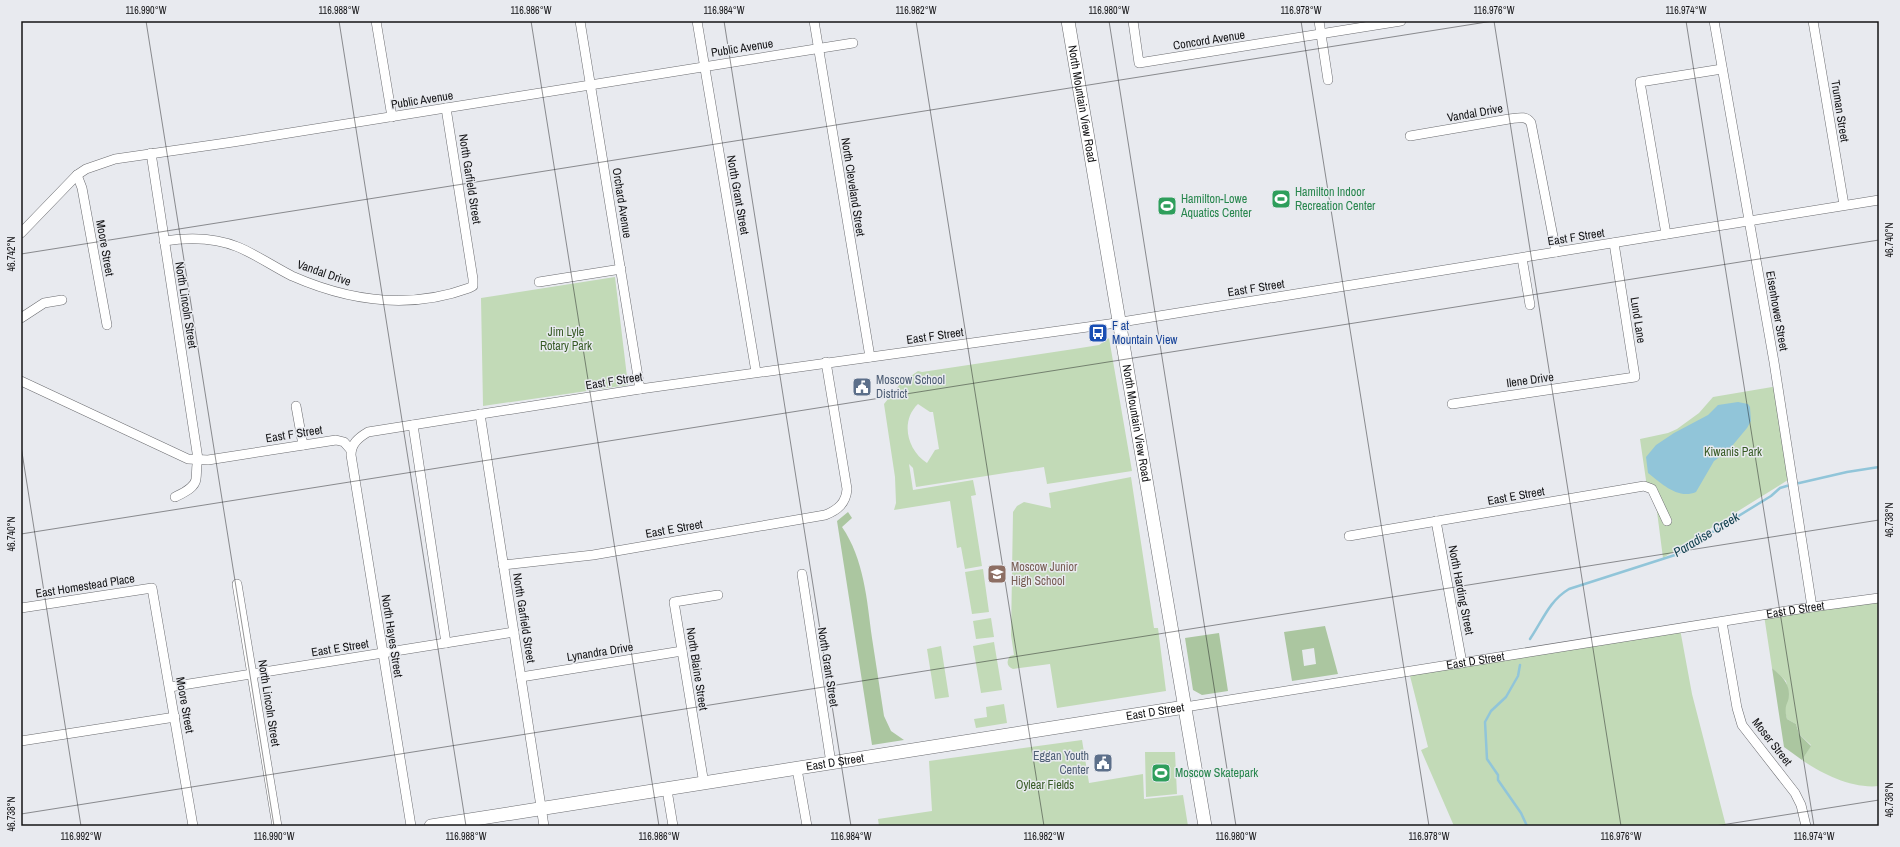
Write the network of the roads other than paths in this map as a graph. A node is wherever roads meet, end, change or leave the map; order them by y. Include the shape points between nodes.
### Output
1 (376, 21) edge
2 (580, 21) edge
3 (697, 21) edge
4 (814, 21) edge
5 (1068, 21) edge
6 (1133, 21) edge
7 (1319, 21) edge
8 (1401, 21) edge
9 (1714, 21) edge
10 (1813, 21) edge
11 (1321, 33) junction
12 (853, 43) dead end
13 (818, 48) junction
14 (705, 67) junction
15 (1722, 69) junction
16 (1328, 80) dead end
17 (591, 85) junction
18 (446, 108) junction
19 (392, 117) junction
20 (1410, 136) dead end
21 (151, 153) junction
22 (77, 175) junction
23 (1879, 200) edge
24 (1844, 206) junction
25 (1749, 221) junction
26 (21, 233) edge
27 (1666, 234) junction
28 (164, 241) junction
29 (1614, 243) junction
30 (1556, 252) junction
31 (470, 254) joint
32 (1522, 258) junction
33 (621, 268) junction
34 (539, 282) dead end
35 (62, 300) dead end
36 (1530, 305) dead end
37 (21, 318) edge
38 (1119, 322) junction
39 (107, 325) dead end
40 (870, 357) junction
41 (826, 362) junction
42 (756, 372) junction
43 (1611, 380) joint
44 (21, 381) edge
45 (640, 389) junction
46 (1452, 404) dead end
47 (296, 406) dead end
48 (480, 414) junction
49 (413, 425) junction
50 (303, 445) junction
51 (351, 450) junction
52 (198, 460) junction
53 (175, 498) dead end
54 (1436, 521) junction
55 (1667, 521) dead end
56 (1349, 536) dead end
57 (503, 565) junction
58 (802, 574) dead end
59 (237, 584) dead end
60 (152, 588) joint
61 (718, 595) dead end
62 (1879, 598) edge
63 (1812, 607) junction
64 (21, 608) edge
65 (1722, 622) junction
66 (514, 632) junction
67 (446, 643) junction
68 (682, 651) junction
69 (382, 653) junction
70 (1462, 663) junction
71 (252, 673) junction
72 (521, 677) junction
73 (170, 687) junction
74 (1185, 707) junction
75 (175, 717) junction
76 (21, 741) edge
77 (831, 764) junction
78 (797, 769) junction
79 (704, 784) junction
80 (667, 790) junction
81 (542, 809) junction
82 (193, 826) edge
83 (277, 826) edge
84 (411, 826) edge
85 (431, 826) edge
86 (544, 826) edge
87 (673, 826) edge
88 (807, 826) edge
89 (1205, 826) edge
90 (1806, 826) edge

1 - 19 street
2 - 17 street, Orchard Avenue
3 - 14 street, North Grant Street
4 - 13 street, North Cleveland Street
5 - 38 street, North Mountain View Road
6 - 11 street, Concord Avenue via 1139,64
7 - 11 street
8 - 11 street, Concord Avenue
9 - 15 street, Eisenhower Street
10 - 24 street, Truman Street
11 - 16 street
12 - 13 street, Public Avenue
13 - 14 street, Public Avenue
13 - 40 street, North Cleveland Street
14 - 17 street, Public Avenue
14 - 42 street, North Grant Street
15 - 25 street, Eisenhower Street
15 - 27 street via 1640,82
17 - 18 street, Public Avenue
17 - 33 street, Orchard Avenue
18 - 19 street, Public Avenue
18 - 31 street, North Garfield Street
19 - 21 street, Public Avenue
20 - 30 street, Vandal Drive via 1524,117 1529,120
21 - 22 street, Public Avenue via 107,161
21 - 28 street, North Lincoln Street
22 - 26 street, Public Avenue
22 - 39 street, Moore Street via 82,188
23 - 24 street, East F Street
24 - 25 street, East F Street
25 - 27 street, East F Street
25 - 63 street, Eisenhower Street
27 - 29 street, East F Street
28 - 31 street, Vandal Drive via 192,238 222,241 239,247 292,275 342,294 393,301 433,299 473,286
28 - 52 street, North Lincoln Street
29 - 30 street, East F Street
29 - 43 street, Lund Lane via 1635,376
30 - 32 street, East F Street
32 - 36 street
32 - 38 street, East F Street
33 - 34 street
33 - 45 street, Orchard Avenue
35 - 37 street via 44,303
38 - 40 street, East F Street
38 - 74 street, North Mountain View Road
40 - 41 street, East F Street
41 - 42 street, East F Street
41 - 57 street, East E Street via 847,489 843,503 836,511 593,555
42 - 45 street, East F Street
43 - 46 street, Ilene Drive
44 - 52 street, East F Street via 188,459
45 - 48 street, East F Street
47 - 50 street
48 - 49 street, East F Street
48 - 57 street, North Garfield Street
49 - 51 street, East F Street via 368,432 359,437
49 - 67 street
50 - 51 street, East F Street via 336,440 344,442
50 - 52 street, East F Street
51 - 69 street, North Hayes Street
52 - 53 street, North Lincoln Street via 193,486
54 - 55 street, East E Street via 1644,486 1652,490
54 - 56 street, East E Street
54 - 70 street, North Harding Street
57 - 66 street, North Garfield Street
58 - 77 street, North Grant Street
59 - 71 street, North Lincoln Street
60 - 64 street, East Homestead Place
60 - 73 street, Moore Street
61 - 68 street, North Blaine Street via 674,602
62 - 63 street, East D Street
63 - 65 street, East D Street
65 - 70 street, East D Street
65 - 90 street, Moser Street via 1742,725 1795,793
66 - 67 street, East E Street
66 - 72 street, North Garfield Street
67 - 69 street, East E Street
68 - 72 street, Lynandra Drive
68 - 79 street, North Blaine Street
69 - 71 street, East E Street
69 - 84 street, North Hayes Street
70 - 74 street, East D Street
71 - 73 street, East E Street
71 - 83 street, North Lincoln Street
72 - 81 street, North Garfield Street
73 - 75 street, Moore Street
74 - 77 street, East D Street
74 - 89 street, North Mountain View Road
75 - 76 street
75 - 82 street, Moore Street
77 - 78 street, East D Street
78 - 79 street, East D Street
78 - 88 street
79 - 80 street, East D Street
80 - 81 street, East D Street
80 - 87 street
81 - 85 street, East D Street
81 - 86 street, North Garfield Street

